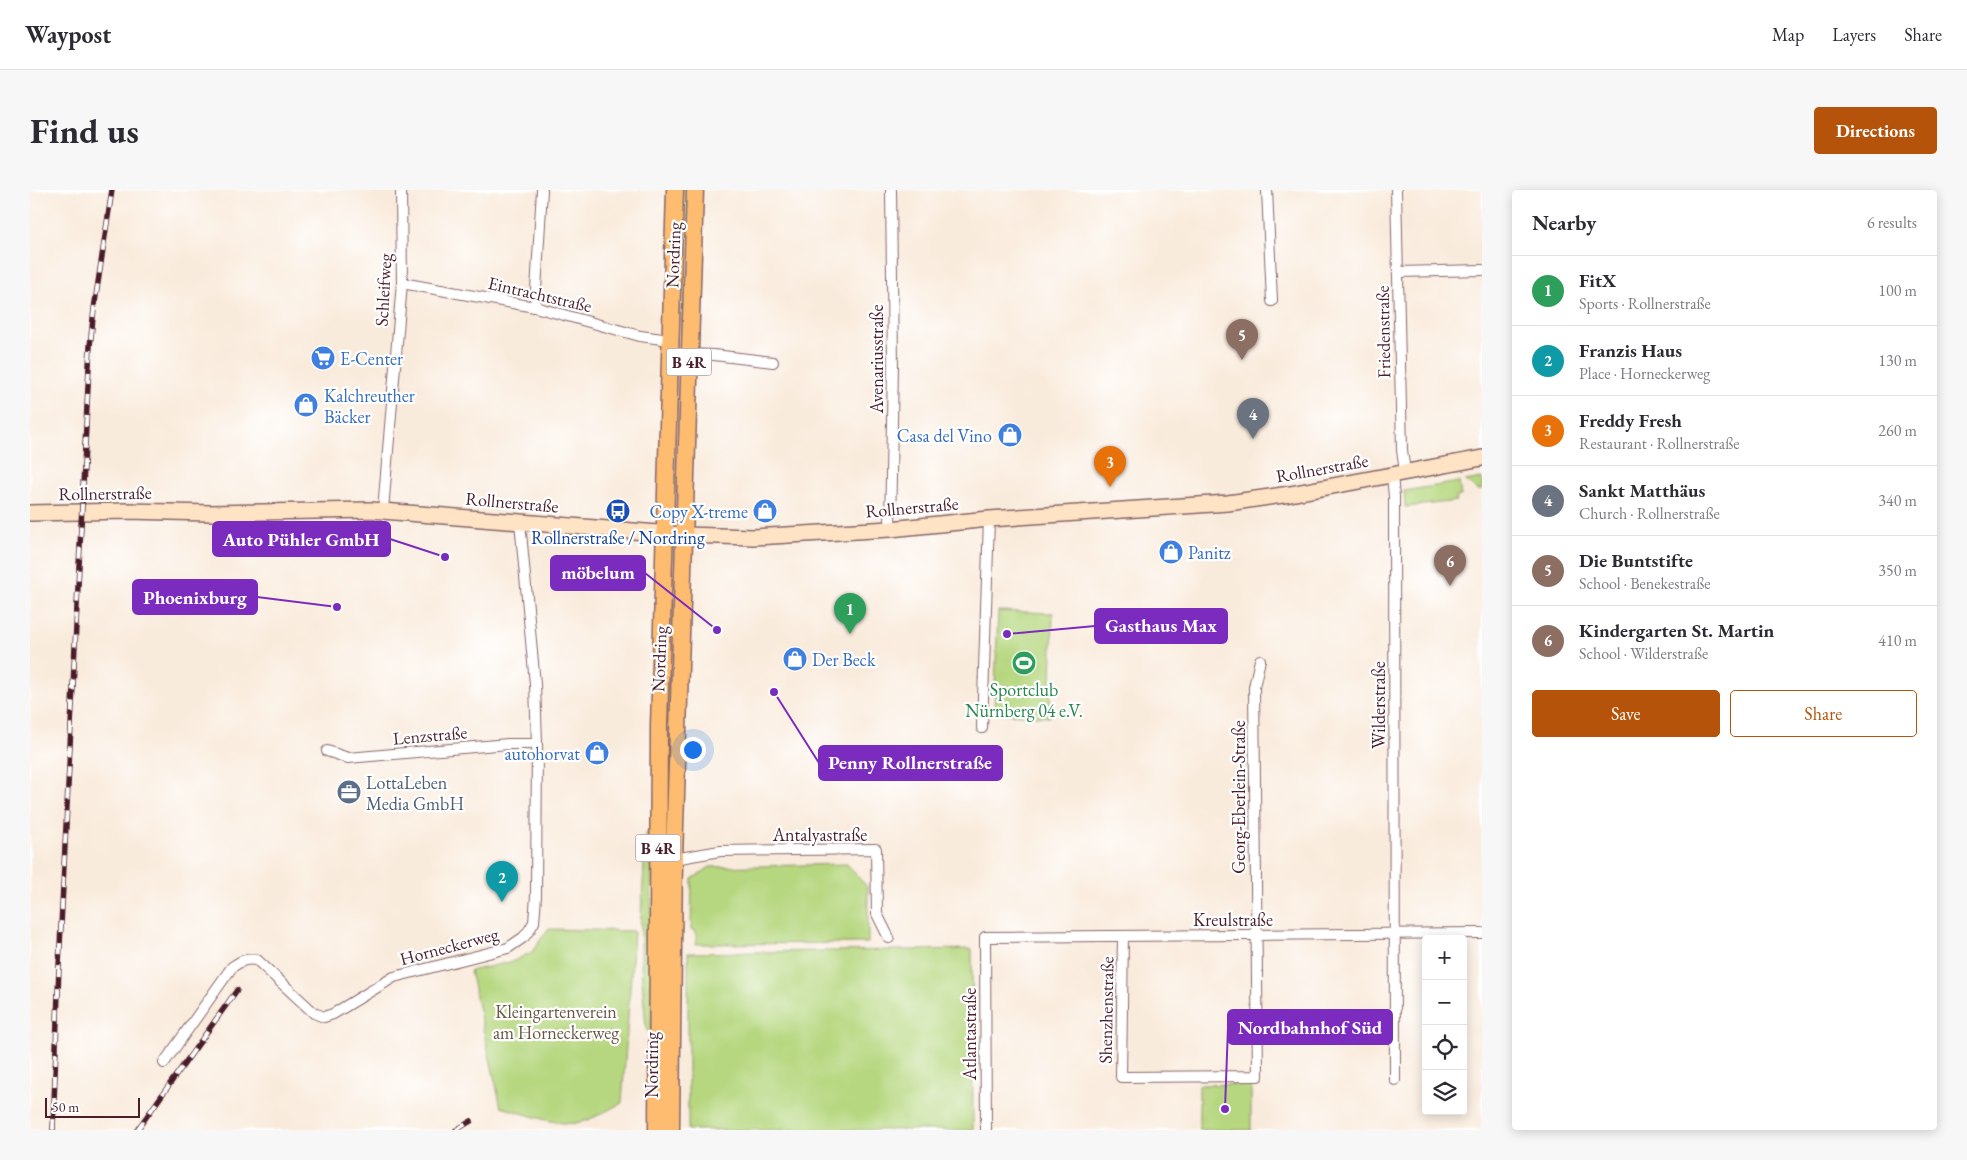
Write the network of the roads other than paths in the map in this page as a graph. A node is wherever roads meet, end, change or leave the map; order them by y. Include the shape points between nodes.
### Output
1 (401, 190) edge
2 (542, 190) edge
3 (674, 190) edge
4 (695, 190) edge
5 (891, 190) edge
6 (1267, 190) edge
7 (1396, 190) edge
8 (1482, 270) edge
9 (1398, 272) junction
10 (402, 283) junction
11 (1272, 301) dead end
12 (535, 306) junction
13 (670, 340) junction
14 (690, 354) junction
15 (773, 362) dead end
16 (1482, 458) edge
17 (1398, 474) junction
18 (383, 510) junction
19 (30, 513) edge
20 (989, 519) junction
21 (520, 522) junction
22 (890, 529) junction
23 (663, 533) junction
24 (684, 535) junction
25 (1260, 660) dead end
26 (982, 728) dead end
27 (537, 744) junction
28 (327, 751) dead end
29 (674, 859) junction
30 (1482, 933) edge
31 (1256, 934) junction
32 (1394, 934) junction
33 (1123, 936) junction
34 (985, 937) joint
35 (889, 938) dead end
36 (164, 1063) dead end
37 (1395, 1080) dead end
38 (656, 1130) edge
39 (671, 1130) edge
40 (986, 1130) edge

1 - 10 street, Schleifweg
2 - 12 street
3 - 13 main road, Nordring / B 4R
4 - 14 main road, Nordring / B 4R
5 - 22 street, Avenariusstraße via 893,366
6 - 11 street
7 - 9 street, Friedenstraße
8 - 9 street
9 - 17 street, Friedenstraße via 1402,450
10 - 12 street, Eintrachtstraße
10 - 18 street, Schleifweg
12 - 13 street, Eintrachtstraße via 640,336
13 - 23 main road, Nordring / B 4R
14 - 15 street
14 - 24 main road, Nordring / B 4R
16 - 17 street, Rollnerstraße
17 - 20 street, Rollnerstraße via 1228,503
17 - 32 street, Wilderstraße via 1394,497
18 - 19 street, Rollnerstraße
18 - 21 street, Rollnerstraße
20 - 22 street, Rollnerstraße
20 - 26 street
21 - 23 street, Rollnerstraße
21 - 27 street, Horneckerweg via 532,644
22 - 24 street, Rollnerstraße via 754,537
23 - 24 street, Rollnerstraße
23 - 38 main road, Nordring / B 4R
24 - 29 main road, Nordring / B 4R
25 - 31 street, Georg-Eberlein-Straße via 1254,687
27 - 28 street, Lenzstraße via 348,758
27 - 36 street, Horneckerweg via 536,911 530,929 516,944 496,952 394,977 324,1017 314,1013 257,960 241,960 232,967
29 - 35 street, Antalyastraße via 720,851 876,849 877,914
29 - 39 main road, Nordring / B 4R
30 - 32 street, Kreulstraße
31 - 32 street, Kreulstraße
31 - 33 street, Kreulstraße
31 - 33 street, Shenzhenstraße via 1258,1076 1121,1077
32 - 37 street, Wilderstraße
33 - 34 street, Kreulstraße
34 - 40 street, Atlantastraße

